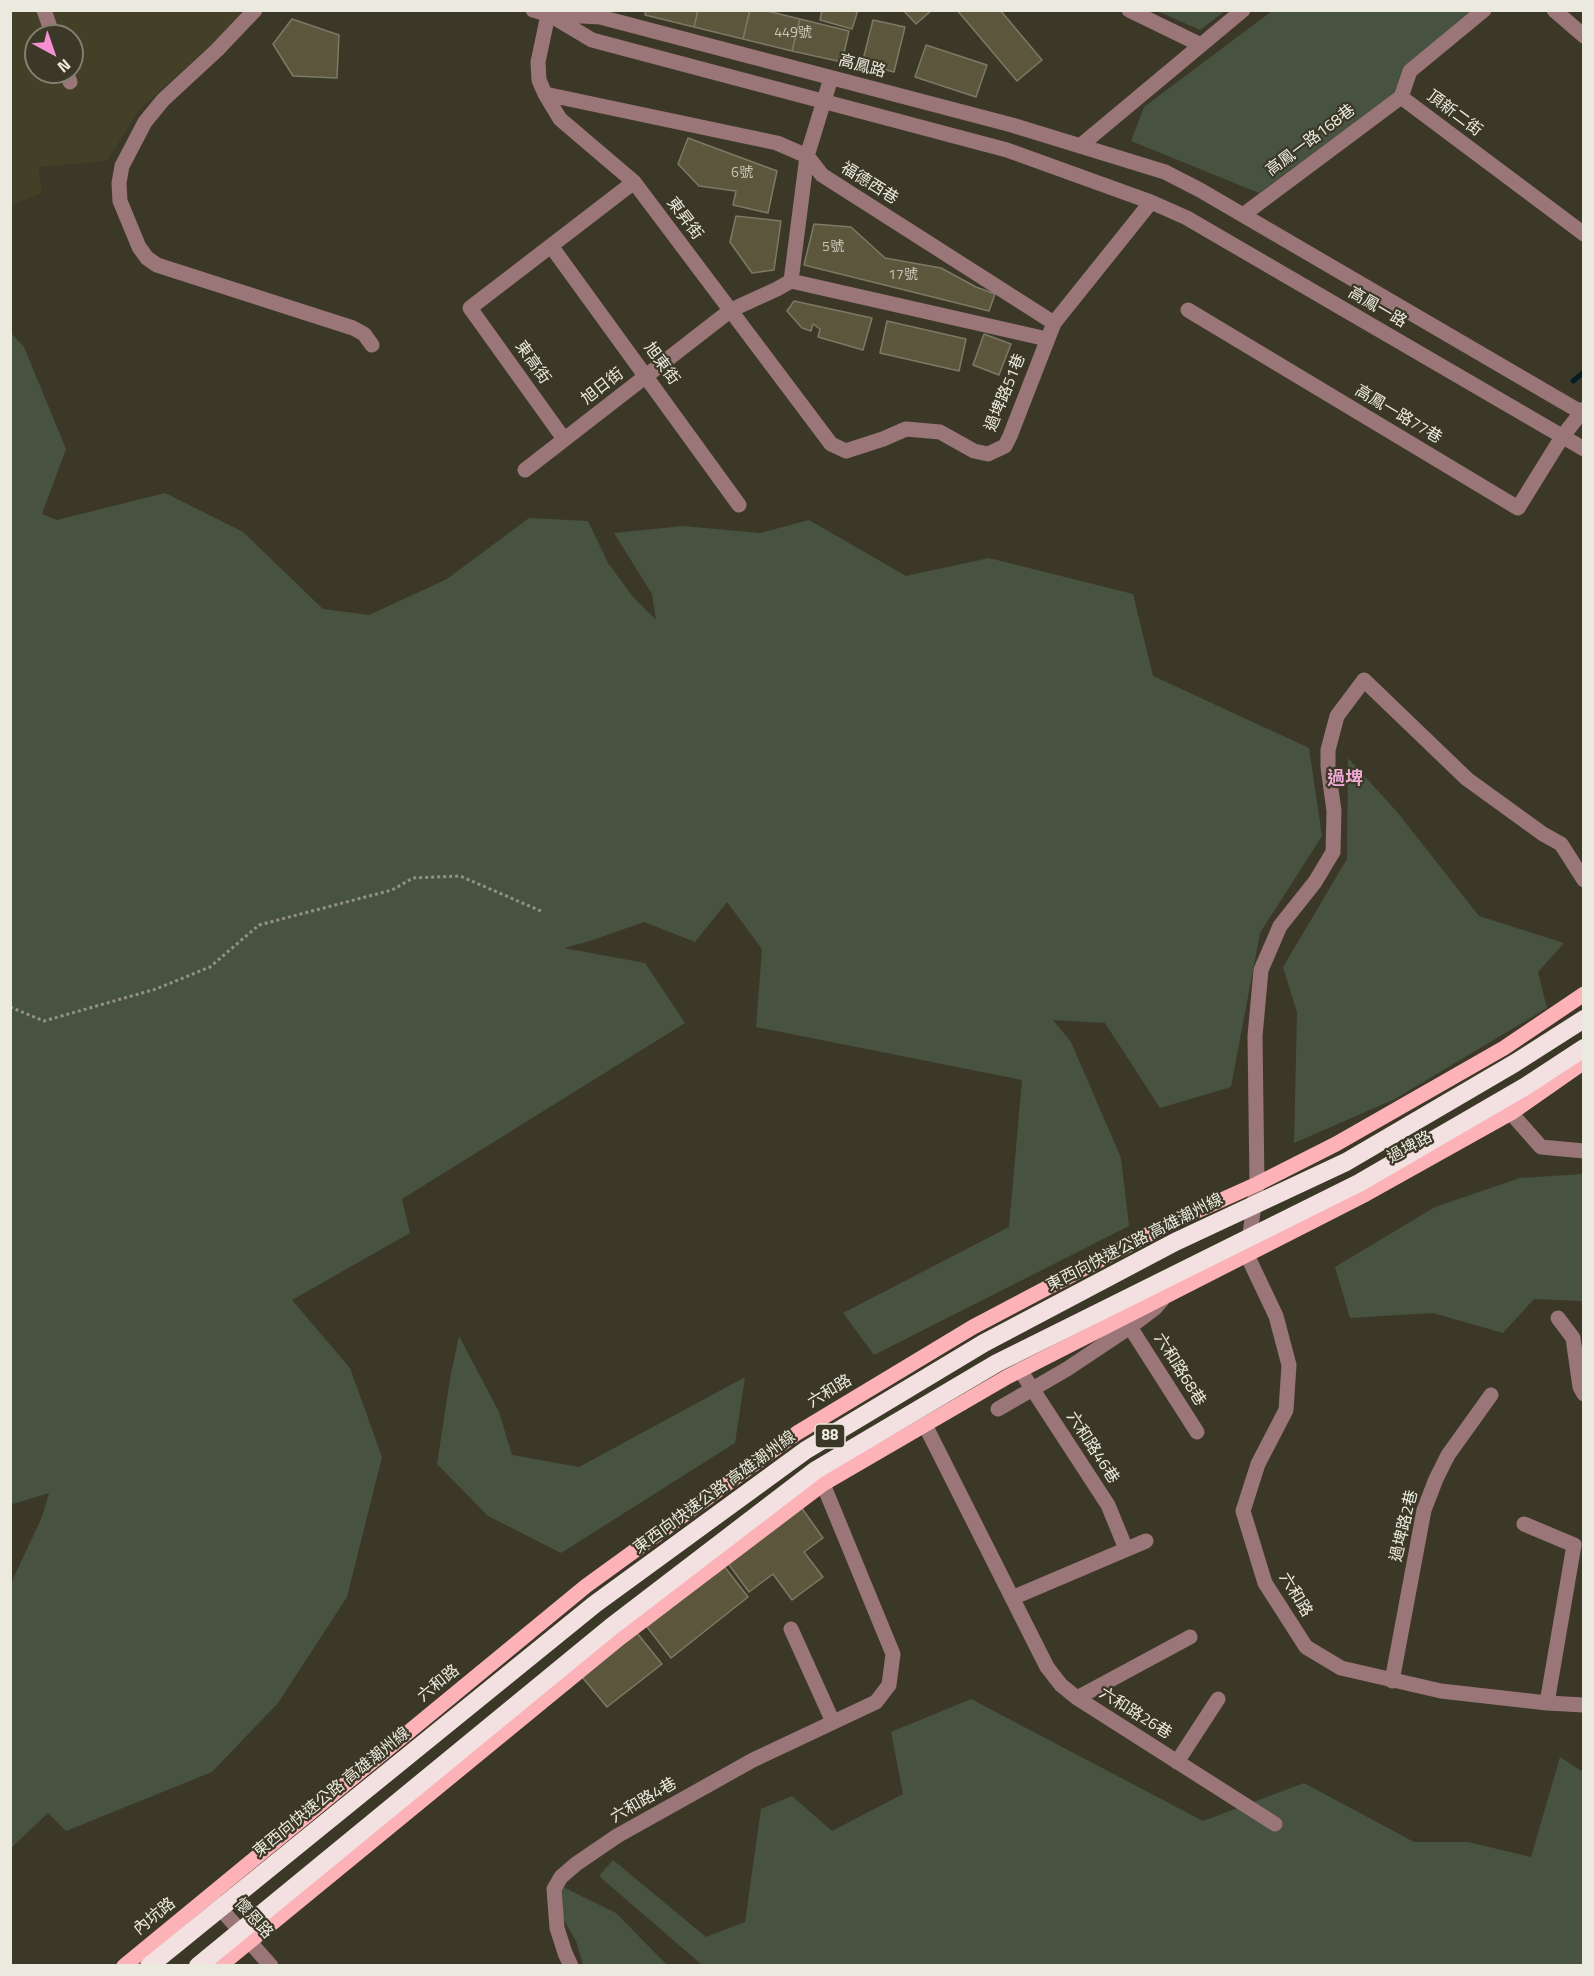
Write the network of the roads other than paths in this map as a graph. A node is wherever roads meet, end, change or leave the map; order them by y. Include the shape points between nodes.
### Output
1 (255, 10) edge
2 (1129, 10) edge
3 (1243, 10) edge
4 (1484, 10) edge
5 (1554, 10) edge
6 (546, 11) edge
7 (1584, 36) edge
8 (1201, 45) junction
9 (831, 78) junction
10 (545, 94) junction
11 (1401, 96) junction
12 (824, 102) junction
13 (1080, 147) junction
14 (807, 156) junction
15 (1165, 171) joint
16 (634, 182) junction
17 (1151, 202) junction
18 (1243, 215) junction
19 (1584, 234) edge
20 (551, 246) junction
21 (791, 281) junction
22 (731, 310) junction
23 (1188, 310) dead end
24 (1054, 323) junction
25 (1047, 339) junction
26 (372, 345) dead end
27 (647, 375) junction
28 (1582, 412) edge
29 (1562, 436) junction
30 (564, 439) junction
31 (831, 444) joint
32 (1584, 449) edge
33 (525, 470) dead end
34 (739, 506) dead end
35 (1584, 880) edge
36 (1584, 994) edge
37 (1584, 1019) edge
38 (1584, 1048) edge
39 (1584, 1062) edge
40 (1511, 1113) junction
41 (1584, 1151) edge
42 (1257, 1184) junction
43 (1247, 1255) junction
44 (1167, 1294) junction
45 (1558, 1318) dead end
46 (1130, 1328) junction
47 (1020, 1370) junction
48 (1034, 1390) junction
49 (1584, 1394) edge
50 (1491, 1395) dead end
51 (998, 1410) dead end
52 (925, 1425) junction
53 (1197, 1432) dead end
54 (823, 1484) junction
55 (1524, 1524) dead end
56 (1146, 1541) dead end
57 (1126, 1549) junction
58 (1012, 1598) junction
59 (790, 1629) dead end
60 (1190, 1637) dead end
61 (1392, 1681) junction
62 (1077, 1698) junction
63 (1218, 1699) dead end
64 (1547, 1704) junction
65 (1584, 1705) edge
66 (833, 1722) junction
67 (1177, 1762) junction
68 (1275, 1824) dead end
69 (208, 1896) junction
70 (249, 1941) junction
71 (124, 1965) edge
72 (149, 1965) edge
73 (198, 1965) edge
74 (220, 1965) edge
75 (271, 1965) edge
76 (571, 1965) edge

1 - 26 street via 145,122 122,166 120,201 139,247 157,265 353,328
2 - 8 street
3 - 8 street
4 - 11 street, 頂新二街 via 1410,71
5 - 7 street
6 - 9 street, 高鳳路 via 600,17
6 - 10 street, 東昇街 via 538,62
6 - 12 street via 592,40
8 - 13 street
9 - 12 street
9 - 13 street, 高鳳路 via 1012,125
10 - 14 street, 福德西巷 via 777,143
10 - 16 street, 東昇街 via 560,119
11 - 18 street, 高鳳一路168巷
11 - 19 street, 頂新二街
12 - 14 street
12 - 17 street via 1007,150
13 - 15 street, 高鳳路
14 - 21 street
14 - 24 street, 福德西巷 via 822,176
15 - 18 street, 高鳳一路
16 - 20 street
16 - 22 street, 東昇街
17 - 24 street, 過埤路51巷
17 - 29 street, 高鳳一路 via 1187,218
18 - 28 street, 高鳳一路
20 - 27 street, 旭東街
20 - 30 street, 東高街 via 470,308
21 - 22 street, 旭日街
21 - 25 street
22 - 27 street, 旭日街
22 - 31 street, 東昇街
23 - 29 street, 高鳳一路77巷 via 1518,508
24 - 25 street, 過埤路51巷
25 - 31 street, 過埤路51巷 via 1010,436 997,451 974,451 940,432 906,429 846,451
27 - 30 street, 旭日街
27 - 34 street, 旭東街
28 - 29 street
29 - 32 street, 高鳳一路
30 - 33 street, 旭日街
35 - 42 street via 1561,844 1467,779 1364,680 1337,716 1328,750 1334,811 1333,852 1280,926 1261,970 1255,1036
36 - 42 main road via 1504,1048 1336,1144
37 - 72 highway, 東西向快速公路 高雄潮州線 / 88, bridge via 1346,1162 1175,1242 984,1343 806,1450 595,1604
38 - 73 highway, 88, bridge via 1359,1183 998,1363 816,1470 611,1627
39 - 40 main road, 過埤路
40 - 41 street via 1541,1147
40 - 43 main road, 過埤路
42 - 43 street
42 - 69 main road, 六和路 via 1168,1224 973,1327 797,1433 586,1586
43 - 44 main road
43 - 61 street, 六和路 via 1276,1316 1289,1365 1286,1410 1258,1464 1243,1511 1265,1583 1306,1647 1341,1668
44 - 46 street
44 - 47 main road
45 - 49 street via 1573,1338
46 - 48 street
46 - 53 street, 六和路68巷
47 - 48 street, 六和路46巷
47 - 52 main road
48 - 51 street
48 - 57 street, 六和路46巷 via 1108,1505
50 - 61 street, 過埤路2巷 via 1448,1455 1424,1510
52 - 54 main road
52 - 58 street, 六和路26巷
54 - 66 street, 六和路4巷 via 893,1654 889,1685 876,1702
54 - 70 main road via 620,1638
55 - 64 street via 1574,1545
56 - 57 street
57 - 58 street
58 - 62 street, 六和路26巷 via 1047,1667
59 - 66 street
60 - 62 street
61 - 64 street, 六和路
62 - 67 street, 六和路26巷
63 - 67 street
64 - 65 street, 六和路
66 - 76 street, 六和路4巷 via 753,1760 617,1836 561,1877 554,1889 557,1928
67 - 68 street, 六和路26巷
69 - 70 street, 懷恩路
69 - 71 main road, 內坑路
70 - 74 main road
70 - 75 street, 懷恩路

